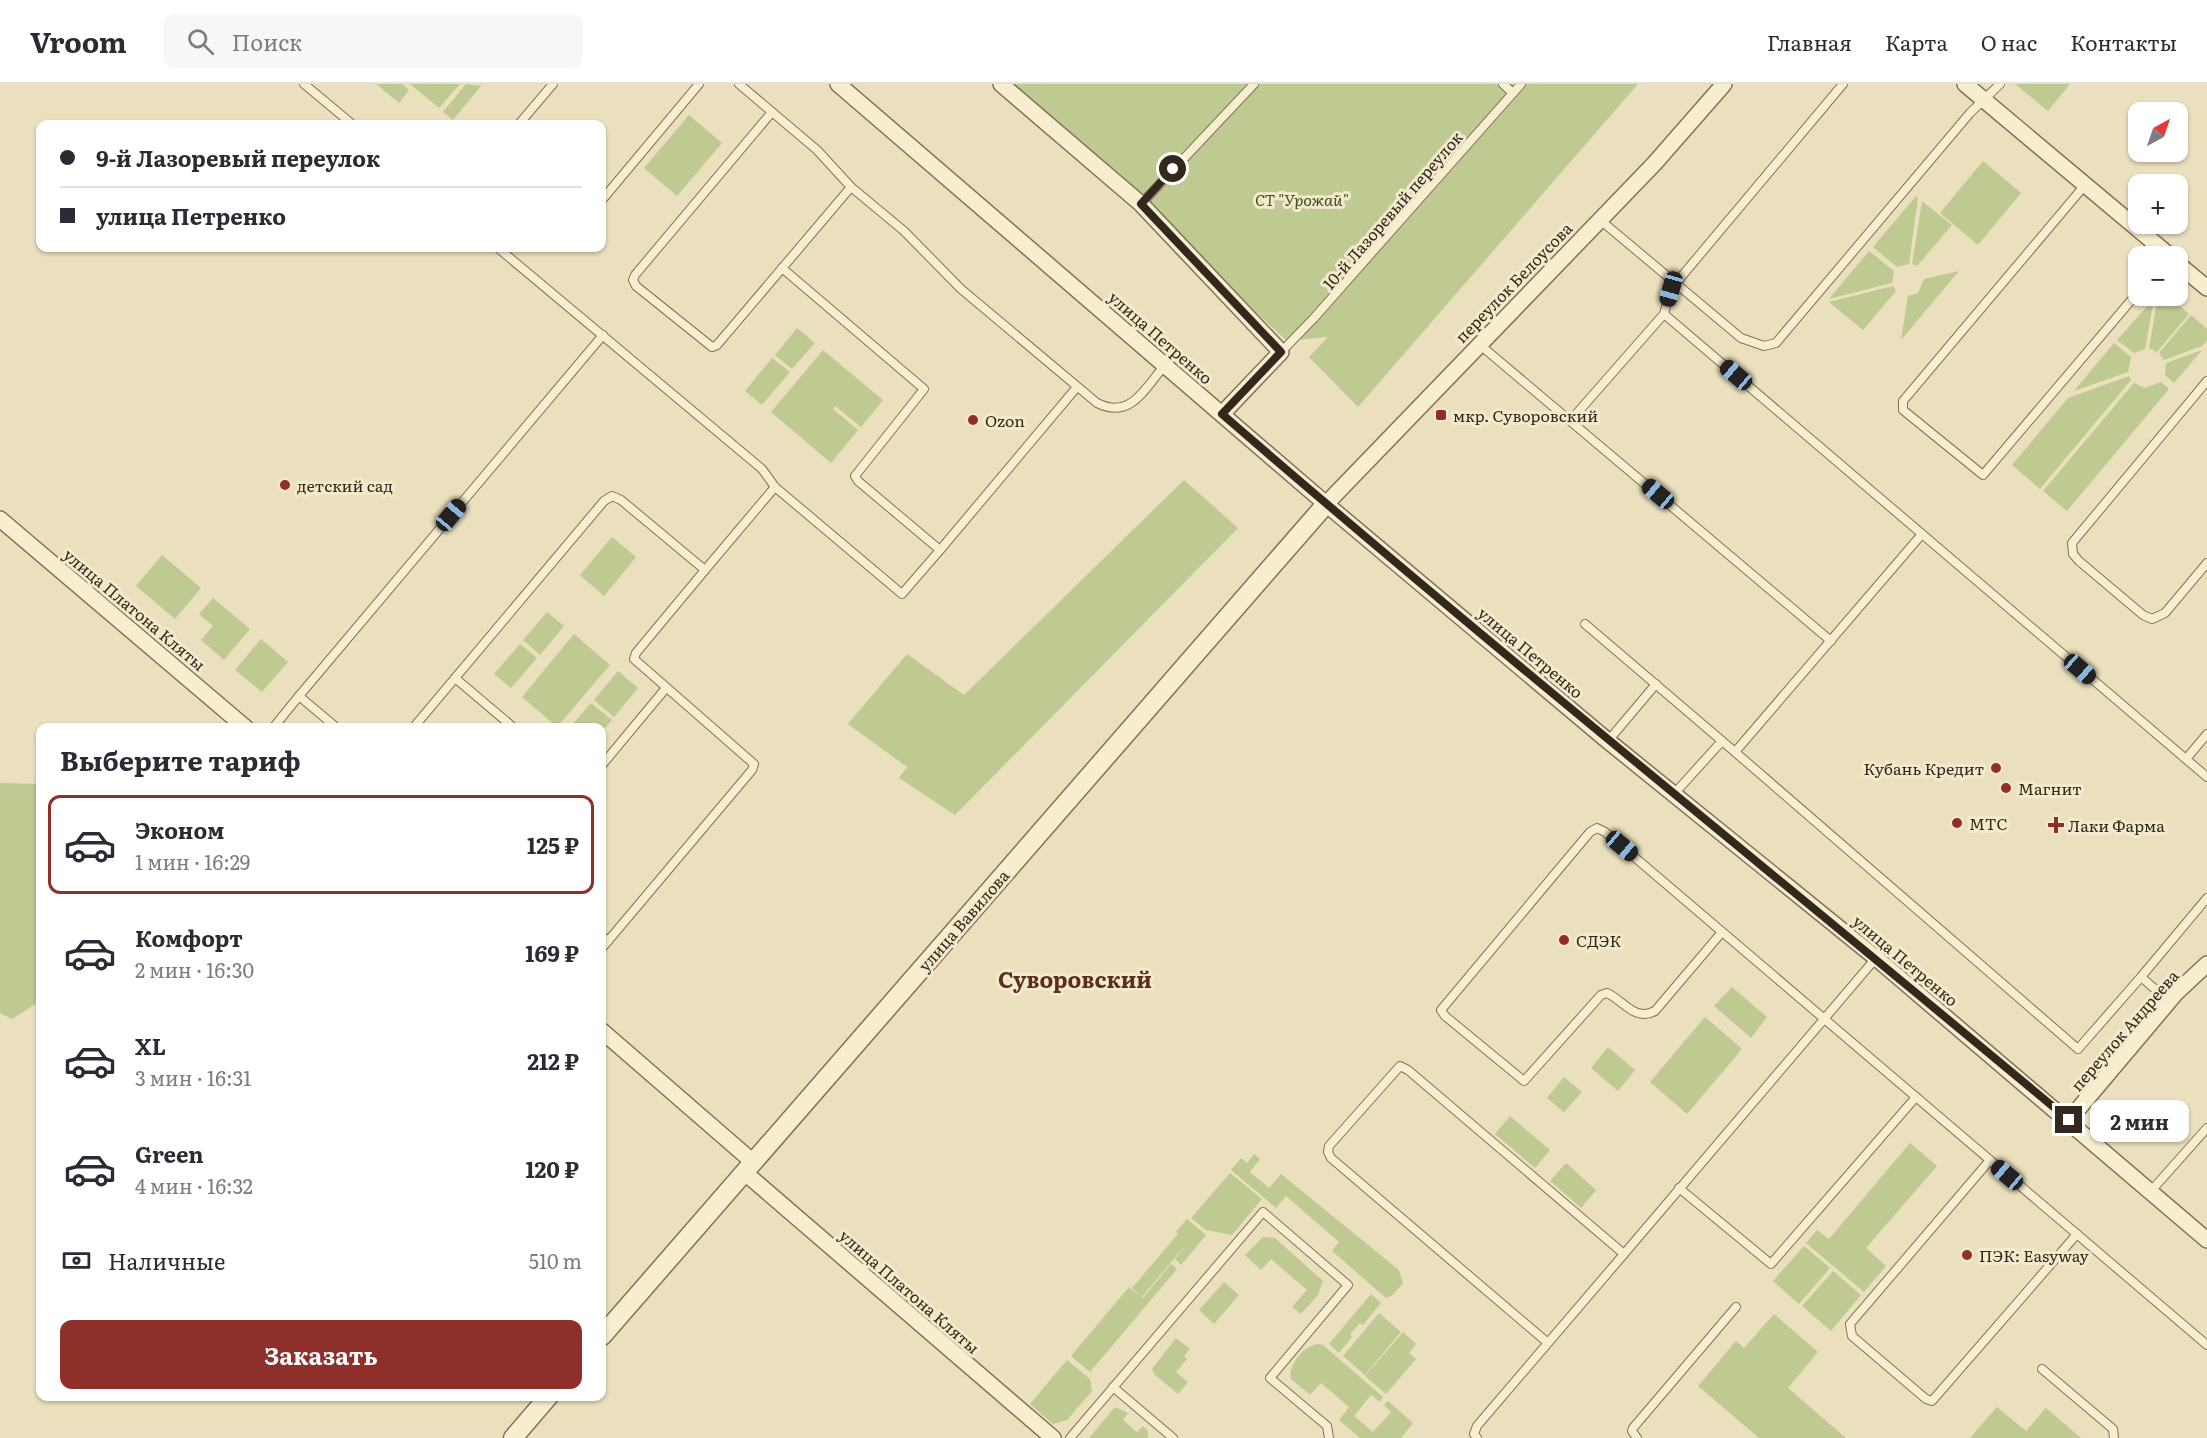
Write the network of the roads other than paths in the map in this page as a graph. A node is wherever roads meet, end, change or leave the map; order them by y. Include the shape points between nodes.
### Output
1 (304, 84) edge
2 (553, 84) edge
3 (699, 84) edge
4 (739, 84) edge
5 (838, 84) edge
6 (1254, 84) edge
7 (1503, 84) edge
8 (1521, 84) edge
9 (1724, 84) edge
10 (1843, 84) edge
11 (1965, 84) edge
12 (2000, 84) edge
13 (1008, 86) edge
14 (1513, 93) junction
15 (1985, 101) junction
16 (772, 112) junction
17 (347, 120) edge
18 (522, 120) edge
19 (2085, 185) junction
20 (851, 187) junction
21 (606, 195) edge
22 (1141, 204) junction
23 (1599, 219) junction
24 (2157, 246) edge
25 (503, 252) edge
26 (782, 268) junction
27 (2188, 272) edge
28 (1676, 283) junction
29 (2207, 288) edge
30 (2128, 304) edge
31 (1664, 314) junction
32 (603, 335) junction
33 (1479, 344) junction
34 (1281, 352) junction
35 (1165, 365) junction
36 (2207, 381) edge
37 (1077, 387) junction
38 (1222, 414) junction
39 (1571, 420) junction
40 (775, 487) junction
41 (1326, 504) junction
42 (0, 519) edge
43 (1922, 534) junction
44 (940, 550) junction
45 (2207, 563) edge
46 (705, 570) junction
47 (1585, 624) dead end
48 (1831, 641) junction
49 (455, 678) junction
50 (1656, 684) junction
51 (666, 688) junction
52 (299, 696) junction
53 (240, 723) edge
54 (277, 723) edge
55 (331, 723) edge
56 (417, 723) edge
57 (508, 723) edge
58 (2207, 734) edge
59 (1608, 741) junction
60 (1722, 741) junction
61 (1735, 752) junction
62 (2186, 759) junction
63 (606, 760) edge
64 (2207, 777) edge
65 (1674, 794) junction
66 (2207, 898) edge
67 (1722, 932) junction
68 (606, 937) edge
69 (1876, 958) junction
70 (2207, 964) edge
71 (2141, 977) junction
72 (2169, 1001) junction
73 (1824, 1019) junction
74 (606, 1035) edge
75 (1916, 1097) junction
76 (2069, 1120) junction
77 (2207, 1128) edge
78 (1990, 1160) junction
79 (749, 1167) junction
80 (1679, 1188) junction
81 (2151, 1191) junction
82 (2077, 1234) junction
83 (2207, 1240) edge
84 (1624, 1254) junction
85 (1736, 1307) dead end
86 (606, 1331) edge
87 (1548, 1343) junction
88 (2207, 1345) edge
89 (2042, 1369) dead end
90 (1113, 1387) junction
91 (545, 1401) edge
92 (513, 1438) edge
93 (1053, 1438) edge
94 (1070, 1438) edge
95 (1173, 1438) edge
96 (1329, 1438) edge
97 (1477, 1438) edge
98 (1637, 1438) edge
99 (2114, 1438) edge

1 - 17 lane
2 - 18 lane
3 - 21 lane
4 - 16 lane
5 - 35 street, улица Петренко
6 - 22 lane
7 - 14 lane
8 - 14 lane, 10-й Лазоревый переулок
9 - 23 street, переулок Белоусова
10 - 28 lane
11 - 15 street
12 - 15 lane
13 - 22 street
14 - 34 lane, 10-й Лазоревый переулок
15 - 19 street
15 - 28 lane via 1970,113 1776,343 1764,346 1742,338
16 - 20 lane via 817,150
16 - 26 lane via 633,280 712,347
19 - 24 street
19 - 30 lane via 1903,401 1903,410 1983,475
20 - 26 lane
20 - 37 lane via 904,231 961,289
22 - 34 street
23 - 28 lane
23 - 33 street, переулок Белоусова
25 - 32 lane
26 - 44 lane via 924,389 855,476
27 - 29 street
28 - 31 lane
31 - 39 lane
31 - 43 lane
32 - 40 lane via 762,469
32 - 52 lane
33 - 39 lane
33 - 41 street, переулок Белоусова
34 - 38 street
35 - 37 lane via 1133,402 1116,410 1097,403
35 - 38 street, улица Петренко
36 - 45 lane via 2072,543 2073,554 2079,561 2152,619 2165,613
37 - 44 lane
38 - 41 street, улица Петренко
39 - 48 lane
40 - 44 lane via 902,594
40 - 46 lane
41 - 59 street, улица Петренко
41 - 79 street, улица Вавилова
42 - 53 street, улица Платона Кляты
43 - 48 lane
43 - 62 lane
46 - 49 lane via 612,496
46 - 51 lane via 634,658
47 - 50 lane
48 - 61 lane
49 - 56 lane
49 - 57 lane
50 - 59 lane
50 - 60 lane
51 - 63 lane
51 - 68 lane via 754,764
52 - 54 lane
52 - 55 lane
58 - 62 lane
59 - 65 street, улица Петренко
60 - 61 lane
60 - 65 lane
61 - 71 lane via 2078,1050
62 - 64 lane
65 - 69 street, улица Петренко
66 - 71 lane
67 - 67 lane via 1597,828 1442,1010 1444,1016 1524,1081 1600,995 1607,993 1639,1015 1648,1015
67 - 73 lane
69 - 73 lane
69 - 76 street, улица Петренко
70 - 72 street, переулок Андреева
71 - 72 lane
72 - 76 street, переулок Андреева
73 - 75 lane
73 - 80 lane
74 - 79 street, улица Платона Кляты
75 - 78 lane
75 - 80 lane via 1771,1264
76 - 81 street, улица Петренко
77 - 81 lane
78 - 82 lane
78 - 82 lane via 1850,1324 1852,1336 1926,1399 1936,1398
79 - 86 street, улица Вавилова
79 - 93 street, улица Платона Кляты
80 - 84 lane
81 - 83 street, улица Петренко
82 - 88 lane
84 - 87 lane
84 - 87 lane via 1400,1066 1329,1146 1331,1158
85 - 98 lane via 1633,1428
87 - 97 lane via 1476,1426
89 - 99 lane via 2113,1429
90 - 94 lane
90 - 95 lane
90 - 96 lane via 1263,1212 1348,1285 1270,1378 1327,1426
91 - 92 street

